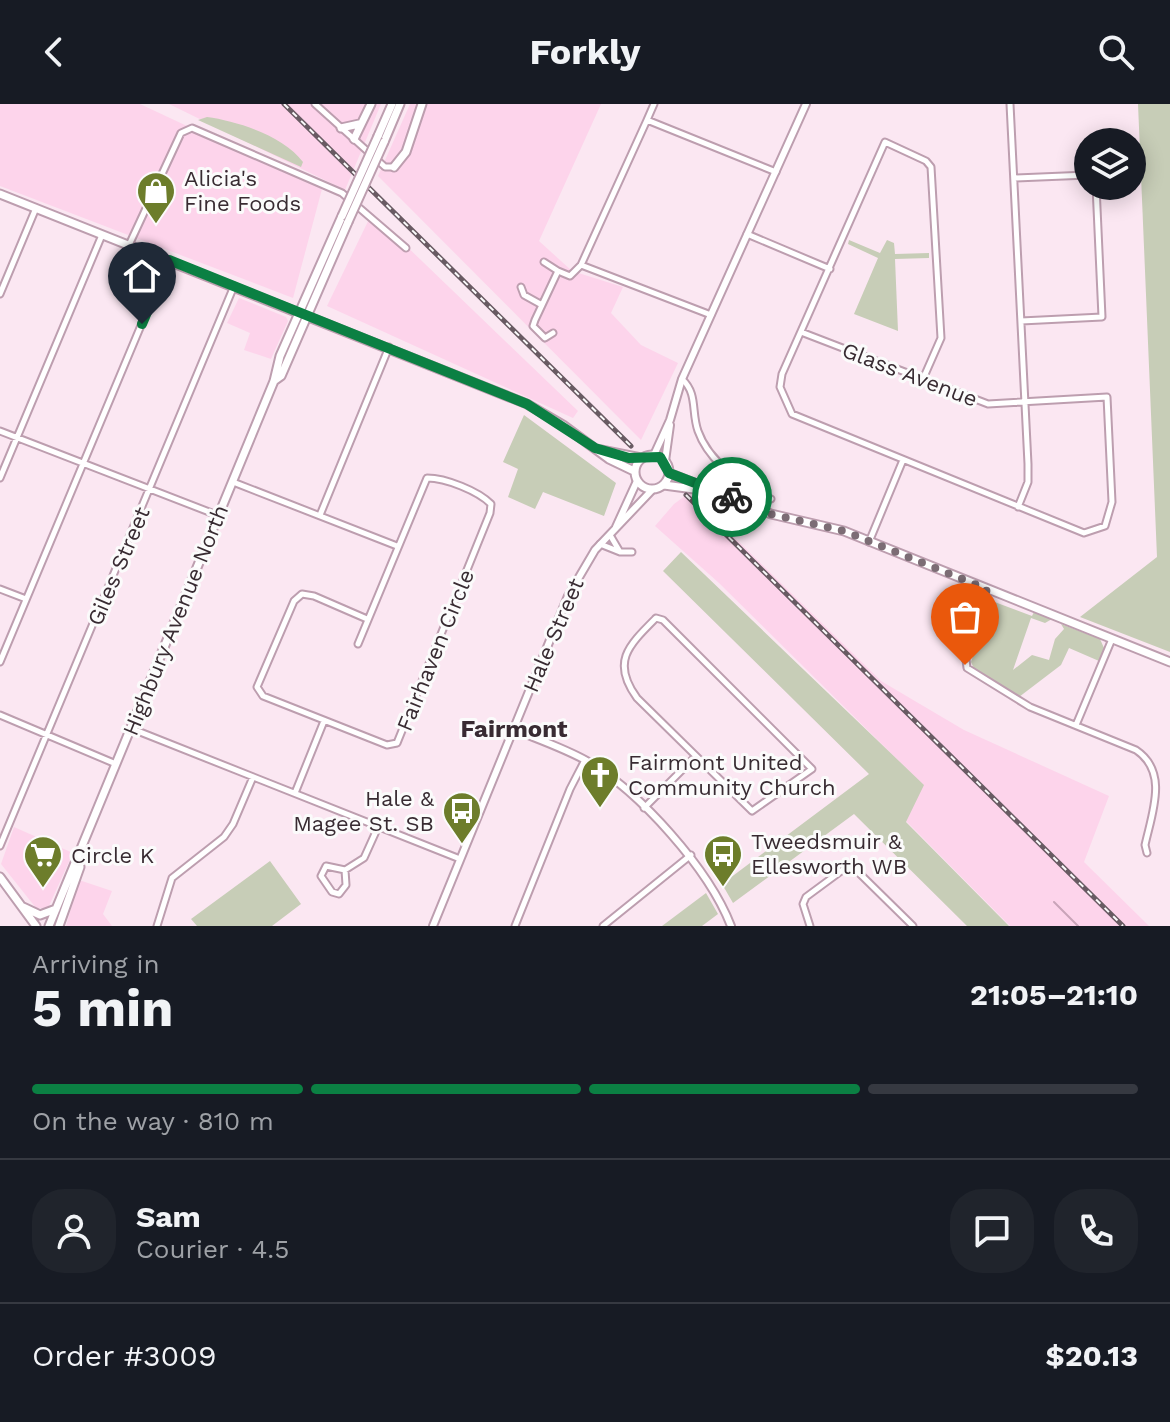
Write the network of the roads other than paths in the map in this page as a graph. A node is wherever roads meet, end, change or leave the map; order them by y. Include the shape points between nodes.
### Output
1 (315, 104) edge
2 (371, 104) edge
3 (392, 104) edge
4 (400, 104) edge
5 (422, 104) edge
6 (654, 104) edge
7 (806, 104) edge
8 (1010, 104) edge
9 (647, 120) junction
10 (360, 123) junction
11 (341, 128) junction
12 (354, 139) junction
13 (381, 139) junction
14 (394, 167) joint
15 (776, 172) junction
16 (1074, 176) edge
17 (1014, 178) junction
18 (0, 194) edge
19 (1097, 200) edge
20 (36, 208) junction
21 (345, 219) junction
22 (103, 234) junction
23 (747, 234) junction
24 (129, 245) junction
25 (406, 248) dead end
26 (169, 260) junction
27 (544, 262) dead end
28 (581, 265) junction
29 (830, 269) junction
30 (558, 271) junction
31 (235, 286) junction
32 (521, 287) dead end
33 (0, 294) edge
34 (542, 305) junction
35 (299, 311) junction
36 (309, 314) junction
37 (711, 315) junction
38 (1021, 321) junction
39 (801, 332) junction
40 (553, 333) dead end
41 (389, 347) junction
42 (682, 379) junction
43 (923, 379) junction
44 (274, 381) junction
45 (1025, 403) junction
46 (670, 420) junction
47 (0, 431) edge
48 (17, 438) junction
49 (595, 448) junction
50 (654, 455) junction
51 (641, 458) junction
52 (903, 460) junction
53 (665, 461) junction
54 (82, 463) junction
55 (634, 471) junction
56 (669, 473) junction
57 (0, 478) edge
58 (232, 481) junction
59 (637, 481) junction
60 (664, 485) junction
61 (150, 489) junction
62 (652, 490) junction
63 (729, 495) junction
64 (771, 499) dead end
65 (1018, 507) junction
66 (217, 515) junction
67 (320, 515) junction
68 (612, 533) junction
69 (869, 542) junction
70 (600, 544) junction
71 (397, 546) junction
72 (620, 552) junction
73 (632, 552) dead end
74 (0, 589) edge
75 (987, 589) junction
76 (26, 599) junction
77 (367, 619) junction
78 (1112, 639) junction
79 (358, 644) dead end
80 (0, 662) edge
81 (1170, 662) edge
82 (0, 715) edge
83 (324, 721) junction
84 (1076, 725) junction
85 (130, 728) junction
86 (513, 729) junction
87 (48, 734) junction
88 (696, 756) junction
89 (585, 760) junction
90 (116, 764) junction
91 (253, 777) junction
92 (295, 793) junction
93 (643, 809) junction
94 (378, 827) junction
95 (0, 846) edge
96 (1147, 853) dead end
97 (691, 855) junction
98 (460, 859) junction
99 (79, 860) junction
100 (345, 870) junction
101 (1, 881) edge
102 (21, 906) junction
103 (56, 908) junction
104 (36, 926) edge
105 (49, 926) edge
106 (59, 926) edge
107 (157, 926) edge
108 (433, 926) edge
109 (515, 926) edge
110 (603, 926) edge
111 (731, 926) edge
112 (810, 926) edge
113 (913, 926) edge

1 - 11 street
2 - 10 main road
3 - 13 main road, Highbury Avenue North
4 - 13 main road, Highbury Avenue North
5 - 14 main road via 406,152
6 - 9 street
7 - 15 street
8 - 17 street
9 - 15 street
9 - 28 street
10 - 11 main road
10 - 12 main road
11 - 12 street
12 - 14 street via 385,167
13 - 21 main road, Highbury Avenue North, bridge
15 - 23 street
16 - 17 street
17 - 38 street
18 - 20 main road
19 - 38 street via 1102,317
20 - 22 main road
20 - 33 street
21 - 35 main road, Highbury Avenue North
21 - 36 main road, Highbury Avenue North
22 - 24 main road
22 - 48 street
23 - 29 street
23 - 37 street
24 - 25 street via 181,133 192,128 342,193
24 - 26 main road
26 - 31 main road
26 - 54 street
27 - 30 street
28 - 30 street via 570,276
28 - 37 street
29 - 39 street
29 - 43 street via 885,142 926,161 931,167 941,338
30 - 34 street
31 - 35 main road
31 - 61 street, Giles Street
32 - 34 street via 524,295
34 - 40 street via 533,326 545,338
35 - 36 main road
35 - 44 main road, Highbury Avenue North
36 - 41 main road
36 - 44 main road, Highbury Avenue North
37 - 42 street
38 - 45 street
39 - 43 street, Glass Avenue
39 - 52 street via 780,387 792,414
41 - 49 main road via 527,404
41 - 67 street
42 - 46 street
42 - 64 street via 693,390 699,433 708,446 745,486
43 - 45 street, Glass Avenue via 988,404
44 - 58 main road, Highbury Avenue North
45 - 65 street via 1028,482
45 - 65 street, Glass Avenue via 1107,397 1111,514 1105,526 1084,533
46 - 50 street
46 - 53 street
47 - 48 street
48 - 54 street
48 - 57 street
49 - 51 main road
49 - 55 main road
50 - 51 main road
50 - 53 main road
51 - 55 main road
52 - 65 street
52 - 69 street
53 - 56 main road
54 - 61 street
54 - 76 street
55 - 59 main road
56 - 60 main road
56 - 63 main road
58 - 66 main road, Highbury Avenue North
58 - 67 street
59 - 62 main road
59 - 68 street, Hale Street
60 - 62 main road
60 - 63 main road
61 - 66 street
61 - 87 street, Giles Street
62 - 68 street, Hale Street
63 - 69 main road via 771,514
66 - 85 main road, Highbury Avenue North
67 - 71 street
68 - 70 street, Hale Street
68 - 72 street
69 - 75 main road
70 - 72 street
70 - 86 street, Hale Street via 568,596
71 - 77 street, Fairhaven Circle
71 - 83 street, Fairhaven Circle via 427,478 491,504 397,743 387,745
72 - 73 street
74 - 76 street
75 - 78 main road
75 - 84 street via 965,652 967,668 1030,707
76 - 80 street
77 - 79 street
77 - 83 street, Fairhaven Circle via 302,594 294,601 261,677 257,687 263,696
78 - 81 main road
78 - 84 street
82 - 87 street
83 - 92 street
84 - 96 street via 1136,750 1152,767 1157,786
85 - 90 main road, Highbury Avenue North
85 - 91 street
86 - 89 street
86 - 98 street, Hale Street
87 - 90 street
87 - 95 street, Giles Street
88 - 88 street via 626,683 622,664 630,646 656,618 812,769 752,811
88 - 93 street
89 - 93 street
89 - 109 street
90 - 99 main road, Highbury Avenue North
91 - 92 street
91 - 107 street via 224,837 172,878
92 - 94 street
93 - 97 street
94 - 98 street
94 - 100 street via 364,858
97 - 110 street
97 - 111 street
98 - 108 street, Hale Street
99 - 103 main road, Highbury Avenue North
99 - 106 main road, Highbury Avenue North
100 - 100 street via 346,885 339,894 332,892 321,876 326,866
101 - 102 main road
102 - 103 main road via 40,915
102 - 104 main road
103 - 105 main road, Highbury Avenue North
112 - 113 street via 806,897 848,866

